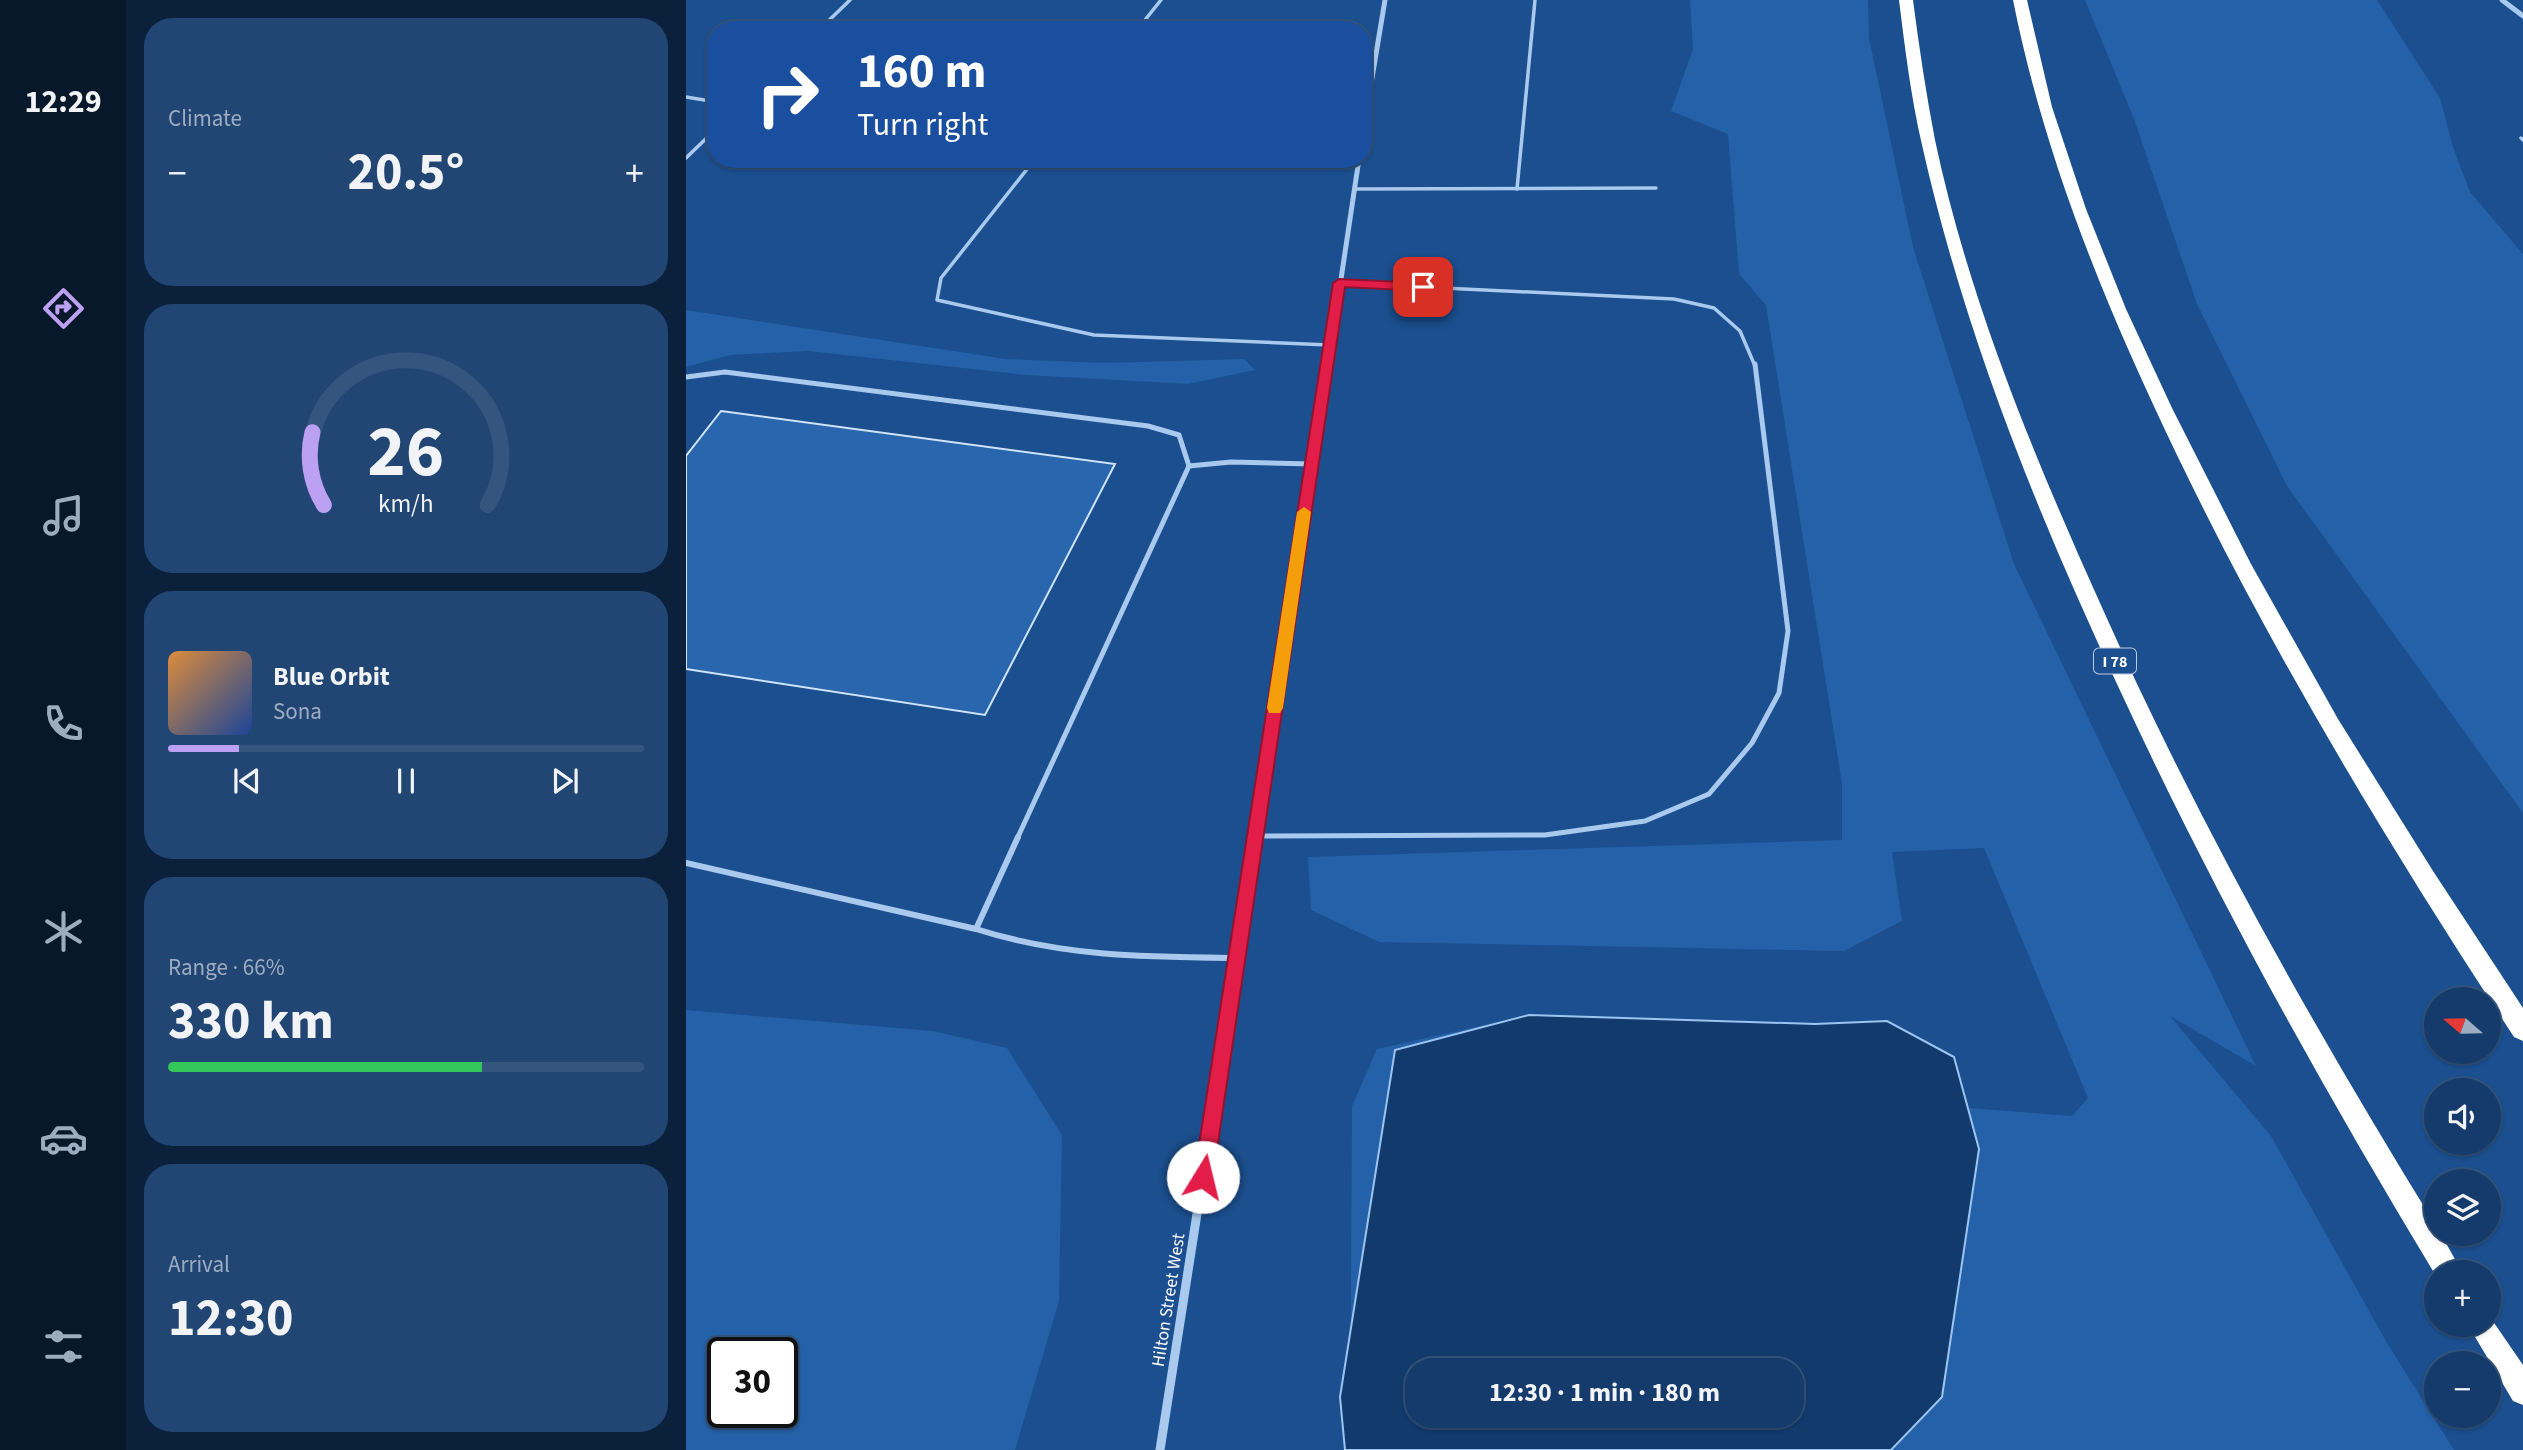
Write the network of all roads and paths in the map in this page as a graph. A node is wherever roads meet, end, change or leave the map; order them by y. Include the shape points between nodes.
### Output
1 (850, 0) edge
2 (1161, 0) edge
3 (1385, 0) edge
4 (1535, 0) edge
5 (1906, 0) edge
6 (2020, 0) edge
7 (2502, 0) edge
8 (2523, 16) edge
9 (828, 21) edge
10 (1144, 21) edge
11 (1372, 78) edge
12 (686, 97) edge
13 (707, 100) edge
14 (707, 138) edge
15 (686, 158) edge
16 (1028, 168) edge
17 (1358, 168) edge
18 (1656, 188) dead end
19 (1354, 189) junction
20 (1517, 189) junction
21 (1339, 283) junction
22 (1329, 345) junction
23 (686, 377) edge
24 (1311, 464) junction
25 (1189, 466) junction
26 (1256, 836) junction
27 (686, 863) edge
28 (976, 929) junction
29 (1238, 958) junction
30 (2523, 1029) edge
31 (2442, 1260) edge
32 (2489, 1337) edge
33 (2523, 1391) edge
34 (1160, 1450) edge

1 - 9 lane
2 - 10 lane
3 - 11 street
4 - 20 lane
5 - 31 highway, I 78 via 1927,132 1949,229 2013,421 2059,532 2109,649 2185,802 2379,1158
6 - 30 highway via 2060,163 2087,240 2218,521 2362,779
7 - 8 street
12 - 13 lane
14 - 15 lane
16 - 22 lane via 941,278 937,300 1094,335
17 - 19 street, Hilton Street West
18 - 20 lane
19 - 20 lane
19 - 21 street, Hilton Street West
21 - 22 street, Hilton Street West
21 - 26 lane via 1674,299 1714,308 1740,331 1755,365 1788,631 1779,693 1752,743 1709,793 1645,821 1545,835
22 - 24 street, Hilton Street West
23 - 25 lane via 725,372 1148,426 1179,435
24 - 25 lane
24 - 26 street, Hilton Street West
25 - 28 lane
26 - 29 street, Hilton Street West
27 - 28 lane
28 - 29 lane via 1017,942 1111,956
29 - 34 street, Hilton Street West
32 - 33 highway

